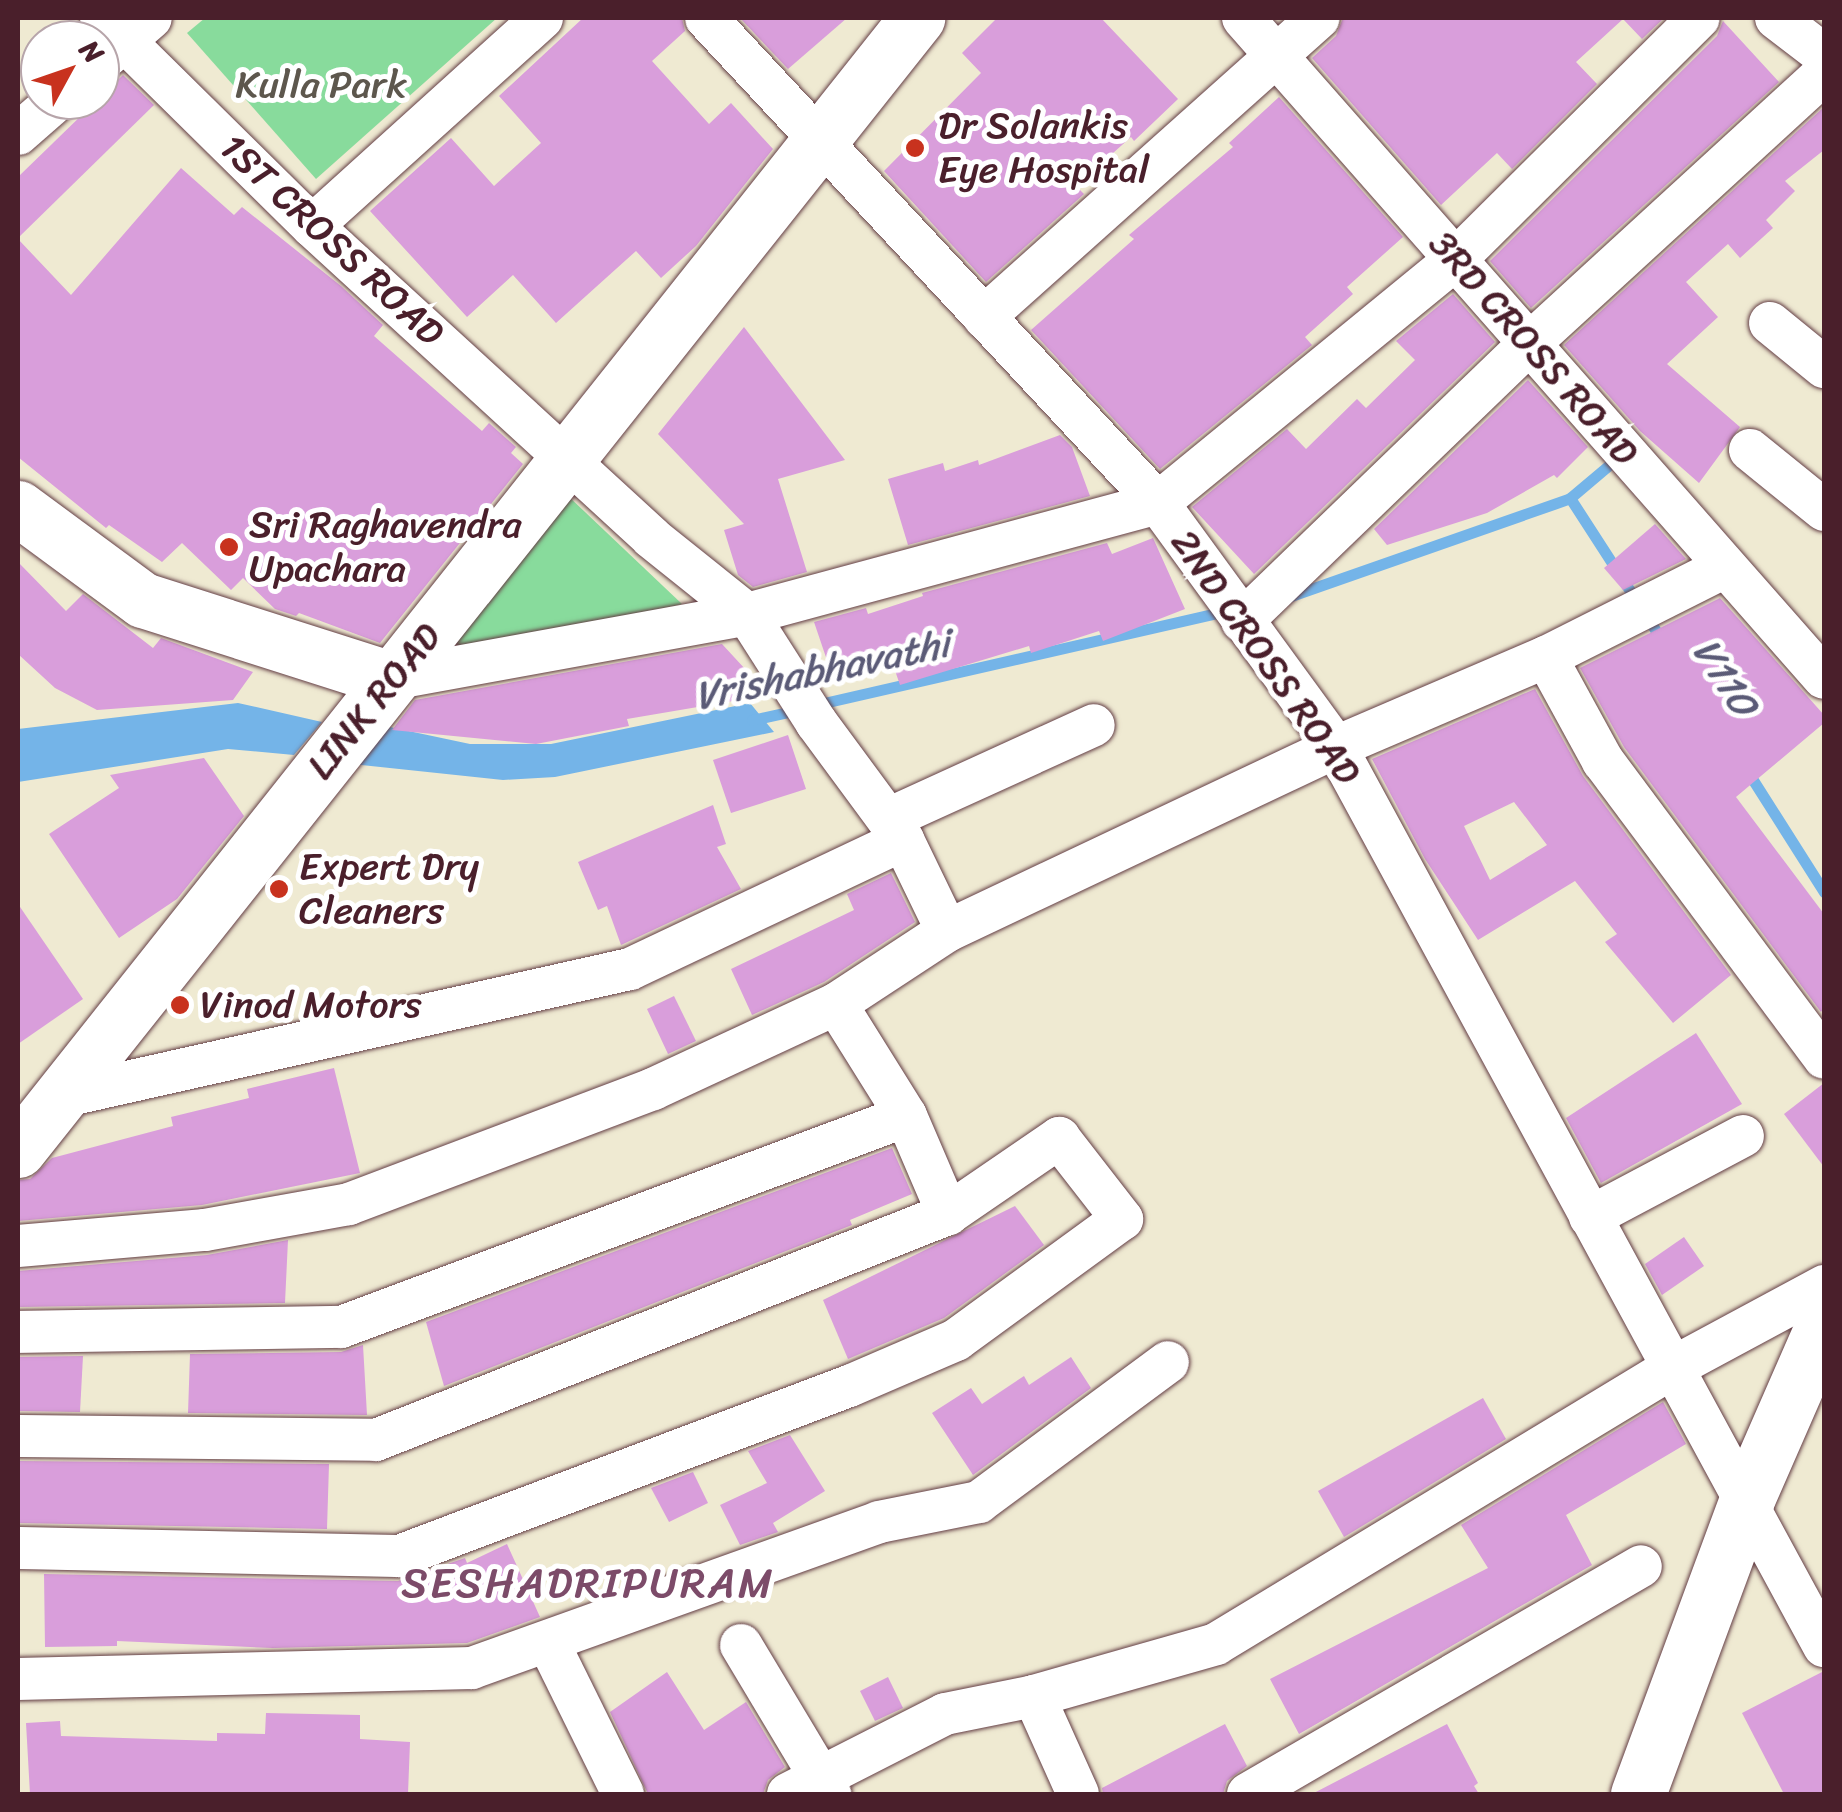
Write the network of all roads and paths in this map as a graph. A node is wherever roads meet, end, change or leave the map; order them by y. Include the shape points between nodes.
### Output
1 (542, 18) edge
2 (706, 18) edge
3 (917, 18) edge
4 (1243, 18) edge
5 (1318, 18) edge
6 (1699, 18) edge
7 (1776, 18) edge
8 (120, 36) edge
9 (1276, 55) junction
10 (1824, 55) edge
11 (1824, 74) edge
12 (820, 140) junction
13 (312, 226) junction
14 (1456, 259) junction
15 (984, 317) junction
16 (1770, 323) dead end
17 (1530, 343) junction
18 (1824, 367) edge
19 (1750, 450) dead end
20 (568, 458) junction
21 (1158, 503) junction
22 (18, 508) edge
23 (1824, 510) edge
24 (1725, 566) junction
25 (747, 614) junction
26 (1243, 620) junction
27 (1546, 657) junction
28 (1824, 678) edge
29 (392, 679) junction
30 (1094, 725) dead end
31 (1336, 748) junction
32 (895, 830) junction
33 (947, 931) junction
34 (836, 1004) junction
35 (1824, 1058) edge
36 (56, 1098) junction
37 (906, 1116) junction
38 (1744, 1136) dead end
39 (18, 1150) edge
40 (948, 1214) junction
41 (1590, 1217) junction
42 (18, 1246) edge
43 (1824, 1286) edge
44 (1824, 1323) edge
45 (18, 1332) edge
46 (1168, 1362) dead end
47 (1672, 1368) junction
48 (18, 1436) edge
49 (1748, 1500) junction
50 (18, 1548) edge
51 (1641, 1566) dead end
52 (548, 1642) junction
53 (741, 1645) dead end
54 (1824, 1646) edge
55 (18, 1680) edge
56 (1034, 1696) junction
57 (813, 1788) edge
58 (622, 1794) edge
59 (1078, 1794) edge
60 (1248, 1794) edge
61 (1638, 1794) edge

1 - 13 street
2 - 12 street, 2ND CROSS ROAD
3 - 12 main road, LINK ROAD
4 - 9 street, 3RD CROSS ROAD
5 - 9 street
6 - 14 street
7 - 10 street
8 - 13 street, 1ST CROSS ROAD
9 - 14 street, 3RD CROSS ROAD
9 - 15 street
11 - 17 street
12 - 15 street, 2ND CROSS ROAD
12 - 20 main road, LINK ROAD
13 - 20 street, 1ST CROSS ROAD
14 - 17 street, 3RD CROSS ROAD
14 - 21 street
15 - 21 street, 2ND CROSS ROAD
16 - 18 street
17 - 24 street, 3RD CROSS ROAD
17 - 26 street
19 - 23 street
20 - 25 street, 1ST CROSS ROAD via 652,538
20 - 29 main road, LINK ROAD
21 - 25 street
21 - 26 street, 2ND CROSS ROAD
22 - 29 main road via 143,600
24 - 27 street
24 - 28 street, 3RD CROSS ROAD
25 - 29 street
25 - 32 street, 1ST CROSS ROAD
26 - 31 street, 2ND CROSS ROAD
27 - 31 street
27 - 35 street via 1603,760
29 - 36 main road, LINK ROAD
30 - 32 street
31 - 33 street
31 - 41 street, 2ND CROSS ROAD
32 - 33 street, 1ST CROSS ROAD
32 - 36 street via 630,969
33 - 34 street
34 - 37 street
34 - 42 street via 653,1089 349,1204 206,1230
36 - 39 main road, LINK ROAD
37 - 40 street
37 - 45 street via 340,1327
38 - 41 street
40 - 48 street via 376,1440
40 - 50 street via 1059,1138 1122,1219 956,1340 399,1556
41 - 47 street, 2ND CROSS ROAD
43 - 47 street
44 - 49 main road
46 - 52 street via 978,1502 879,1522
47 - 49 street, 2ND CROSS ROAD
47 - 56 street via 1216,1644
49 - 54 street, 2ND CROSS ROAD
49 - 61 main road
51 - 60 street
52 - 55 street via 472,1668
52 - 58 street
53 - 57 street
56 - 57 street via 945,1714
56 - 59 street

